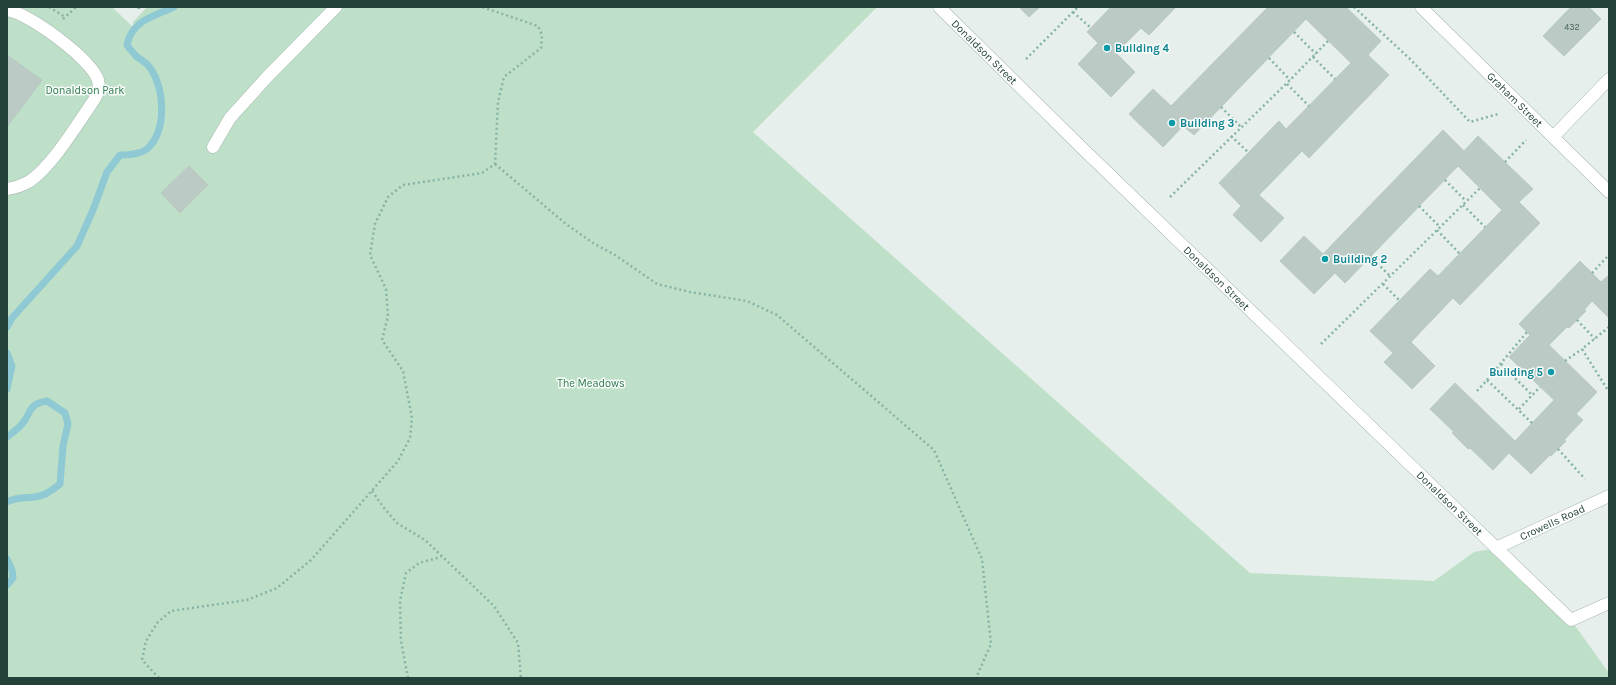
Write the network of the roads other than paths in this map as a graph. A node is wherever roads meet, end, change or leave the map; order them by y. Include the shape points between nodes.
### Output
1 (336, 7) edge
2 (939, 7) edge
3 (1421, 7) edge
4 (7, 10) edge
5 (1609, 79) edge
6 (1553, 137) junction
7 (213, 147) dead end
8 (7, 189) edge
9 (1609, 192) edge
10 (1609, 496) edge
11 (1496, 548) junction
12 (1609, 602) edge

1 - 7 street via 230,118
2 - 11 street, Donaldson Street
3 - 6 street, Graham Street
4 - 8 street via 14,11 49,31 93,71 99,87 98,96 47,166 30,181 16,188
5 - 6 street
6 - 9 street, Graham Street
10 - 11 street, Crowells Road
11 - 12 street, Donaldson Street via 1571,620

